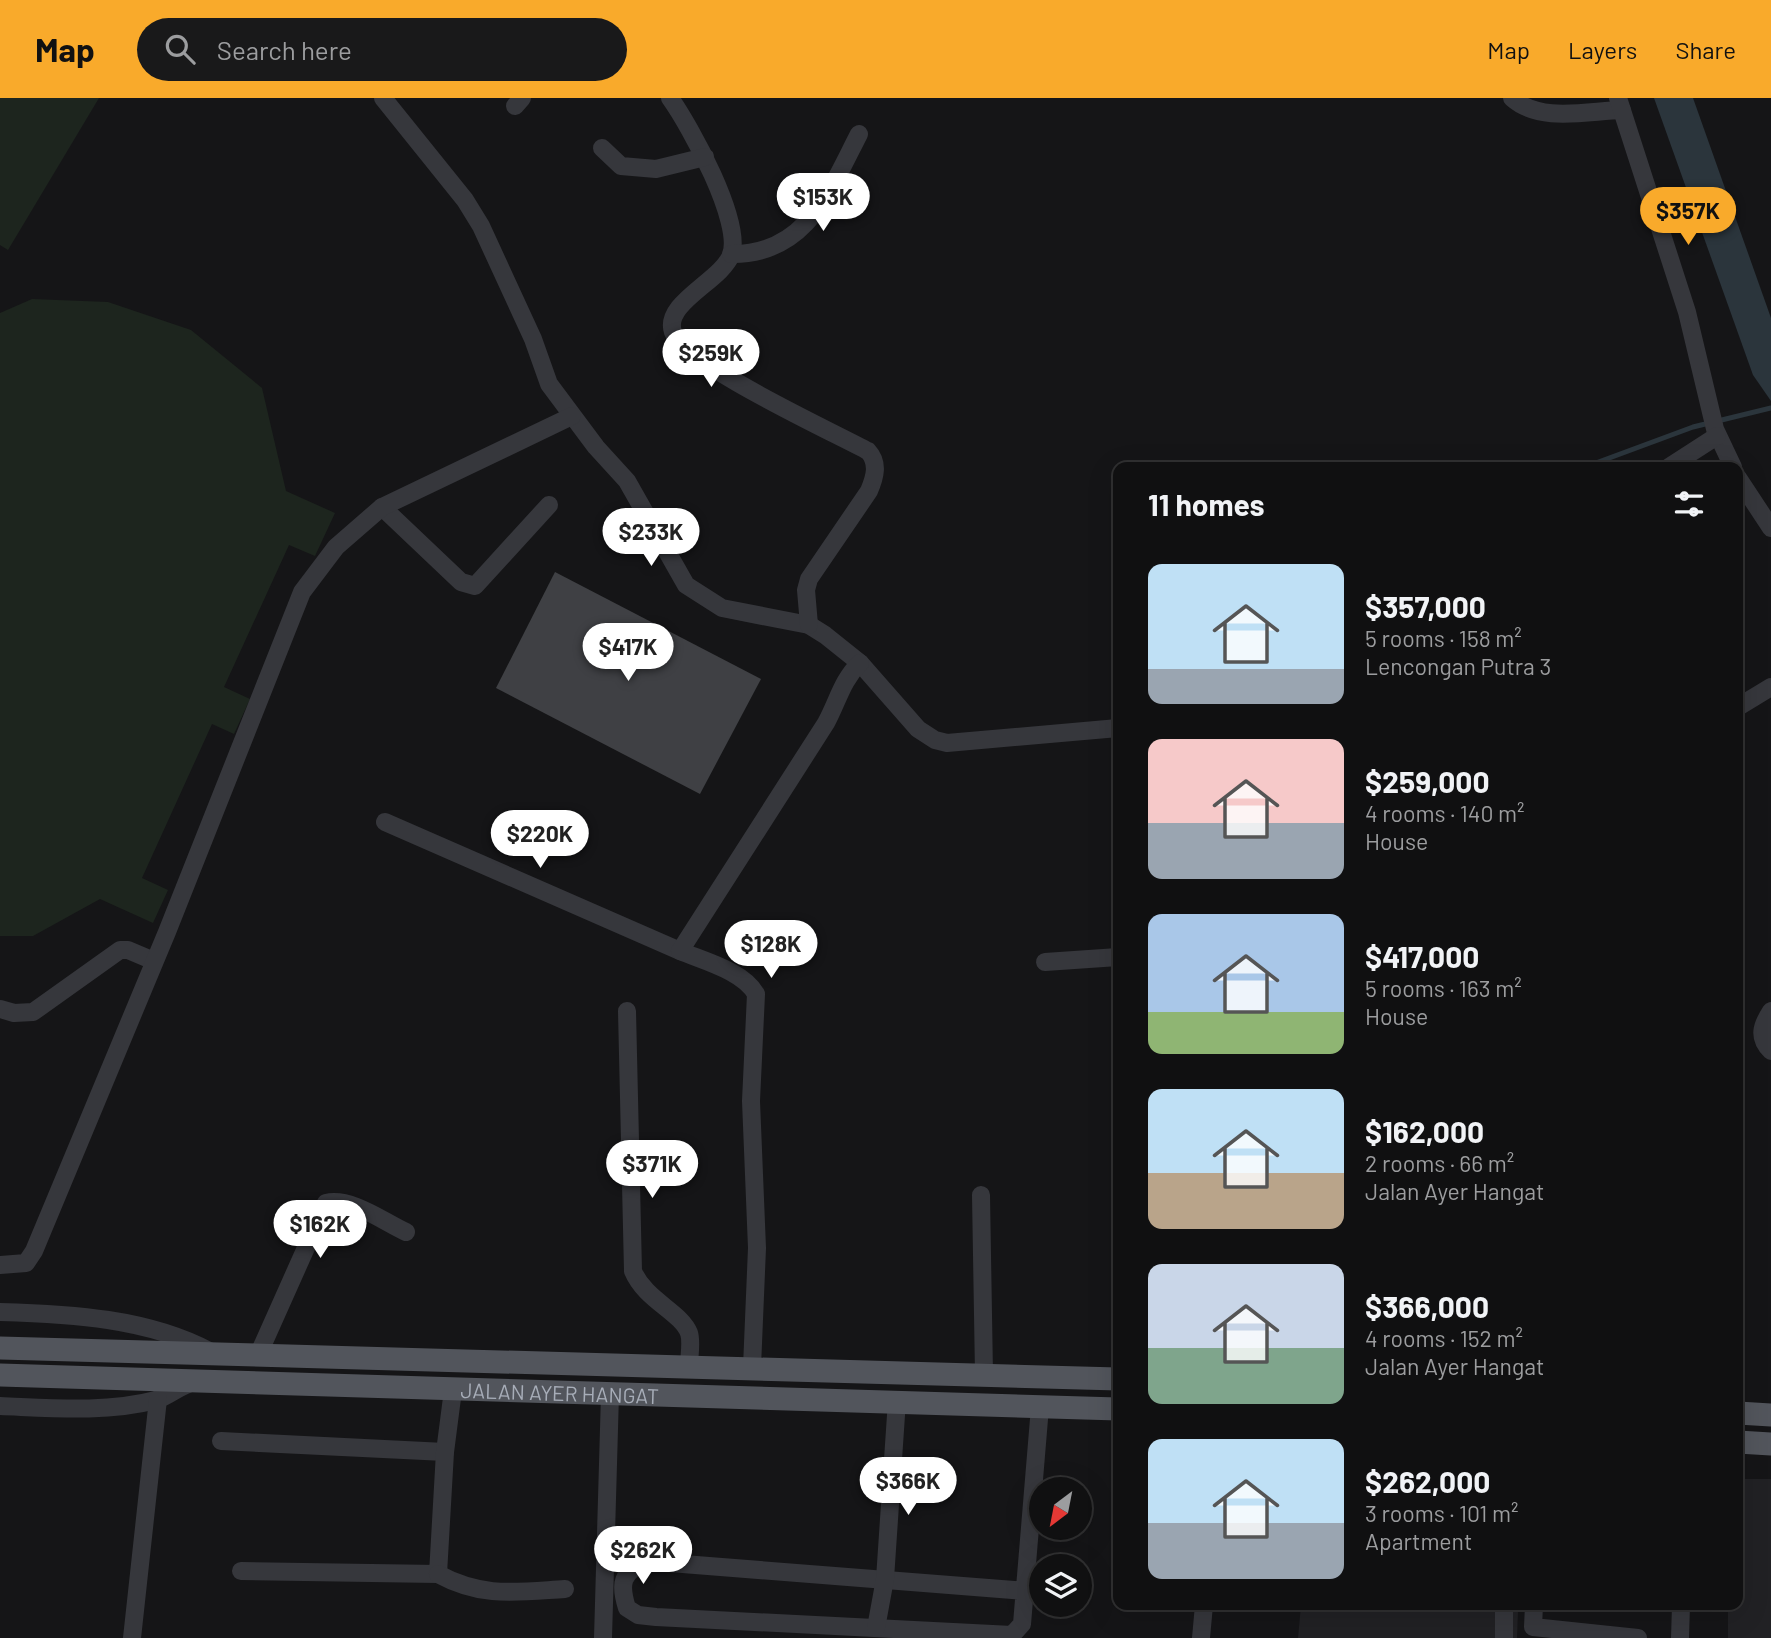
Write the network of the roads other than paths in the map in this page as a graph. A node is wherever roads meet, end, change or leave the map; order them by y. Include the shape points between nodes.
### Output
1 (383, 98) edge
2 (670, 98) edge
3 (1512, 98) edge
4 (1620, 104) edge
5 (859, 135) dead end
6 (602, 148) dead end
7 (705, 157) junction
8 (731, 254) junction
9 (572, 416) junction
10 (1716, 432) junction
11 (1676, 462) edge
12 (1730, 462) edge
13 (1743, 486) edge
14 (549, 505) dead end
15 (382, 508) junction
16 (1771, 528) edge
17 (809, 625) junction
18 (860, 663) junction
19 (1771, 687) edge
20 (1743, 704) edge
21 (1113, 728) edge
22 (385, 822) dead end
23 (680, 951) junction
24 (1113, 957) edge
25 (154, 961) junction
26 (1045, 962) dead end
27 (0, 1009) edge
28 (628, 1011) dead end
29 (1771, 1011) edge
30 (1771, 1051) edge
31 (981, 1195) dead end
32 (406, 1232) dead end
33 (0, 1265) edge
34 (0, 1312) edge
35 (0, 1348) edge
36 (212, 1353) junction
37 (259, 1353) junction
38 (689, 1366) junction
39 (752, 1367) junction
40 (984, 1374) junction
41 (0, 1375) edge
42 (216, 1379) junction
43 (1113, 1379) edge
44 (453, 1390) junction
45 (610, 1394) junction
46 (158, 1399) junction
47 (897, 1400) junction
48 (0, 1406) edge
49 (1040, 1407) junction
50 (1113, 1409) edge
51 (1743, 1413) edge
52 (1771, 1415) edge
53 (221, 1441) dead end
54 (1743, 1443) edge
55 (1771, 1444) edge
56 (445, 1452) junction
57 (241, 1571) dead end
58 (438, 1574) junction
59 (885, 1579) junction
60 (565, 1589) dead end
61 (1026, 1591) junction
62 (1204, 1610) edge
63 (1504, 1610) edge
64 (1534, 1610) edge
65 (1682, 1610) edge
66 (876, 1628) junction
67 (132, 1638) edge
68 (603, 1638) edge
69 (1201, 1638) edge
70 (1504, 1638) edge
71 (1638, 1638) edge
72 (1680, 1638) edge

1 - 9 street via 431,154 475,217 550,384
2 - 7 street
3 - 4 street via 1541,113
4 - 10 street via 1683,300
5 - 8 street via 833,186 800,231 771,249
6 - 7 street via 621,166 656,169
7 - 8 street via 733,238
8 - 17 street via 675,312 672,329 677,341 734,381 868,451 875,461 869,491 809,579
9 - 15 street
9 - 17 street via 627,481 686,585 722,608
10 - 11 street
10 - 12 street
13 - 16 street
14 - 15 street via 475,586 461,582
15 - 25 street via 335,547 302,592
17 - 18 street
18 - 21 street via 918,729 935,740 947,743
18 - 23 street via 845,677 826,723
19 - 20 street
22 - 23 street
23 - 39 street via 738,977 756,993 751,1101 757,1248
24 - 26 street
25 - 27 street via 120,950 33,1012
25 - 33 street via 34,1251 26,1263
28 - 38 street via 633,1272 649,1297 690,1334
29 - 30 street via 1762,1026 1764,1044
31 - 40 street
32 - 37 street via 347,1204 326,1203
34 - 36 street via 71,1314 182,1337
35 - 36 main road, JALAN AYER HANGAT
36 - 37 main road, JALAN AYER HANGAT
37 - 38 main road, JALAN AYER HANGAT
38 - 39 main road, JALAN AYER HANGAT
39 - 40 main road, JALAN AYER HANGAT
40 - 43 main road, JALAN AYER HANGAT
41 - 42 main road, JALAN AYER HANGAT
42 - 44 main road, JALAN AYER HANGAT
42 - 46 street via 190,1383
44 - 45 main road, JALAN AYER HANGAT
44 - 56 street
45 - 47 main road, JALAN AYER HANGAT
45 - 68 street
46 - 48 street via 76,1408
46 - 67 street
47 - 49 main road, JALAN AYER HANGAT
47 - 59 street
49 - 50 main road, JALAN AYER HANGAT
49 - 61 street
51 - 52 main road
53 - 56 street
54 - 55 main road
56 - 58 street
57 - 58 street
58 - 60 street via 472,1590
59 - 61 street
59 - 66 street
59 - 66 street via 645,1561 629,1569 623,1583 627,1608 638,1615
61 - 66 street via 1022,1624 1012,1635
62 - 69 street
63 - 70 street
64 - 71 street via 1533,1627
65 - 72 street

